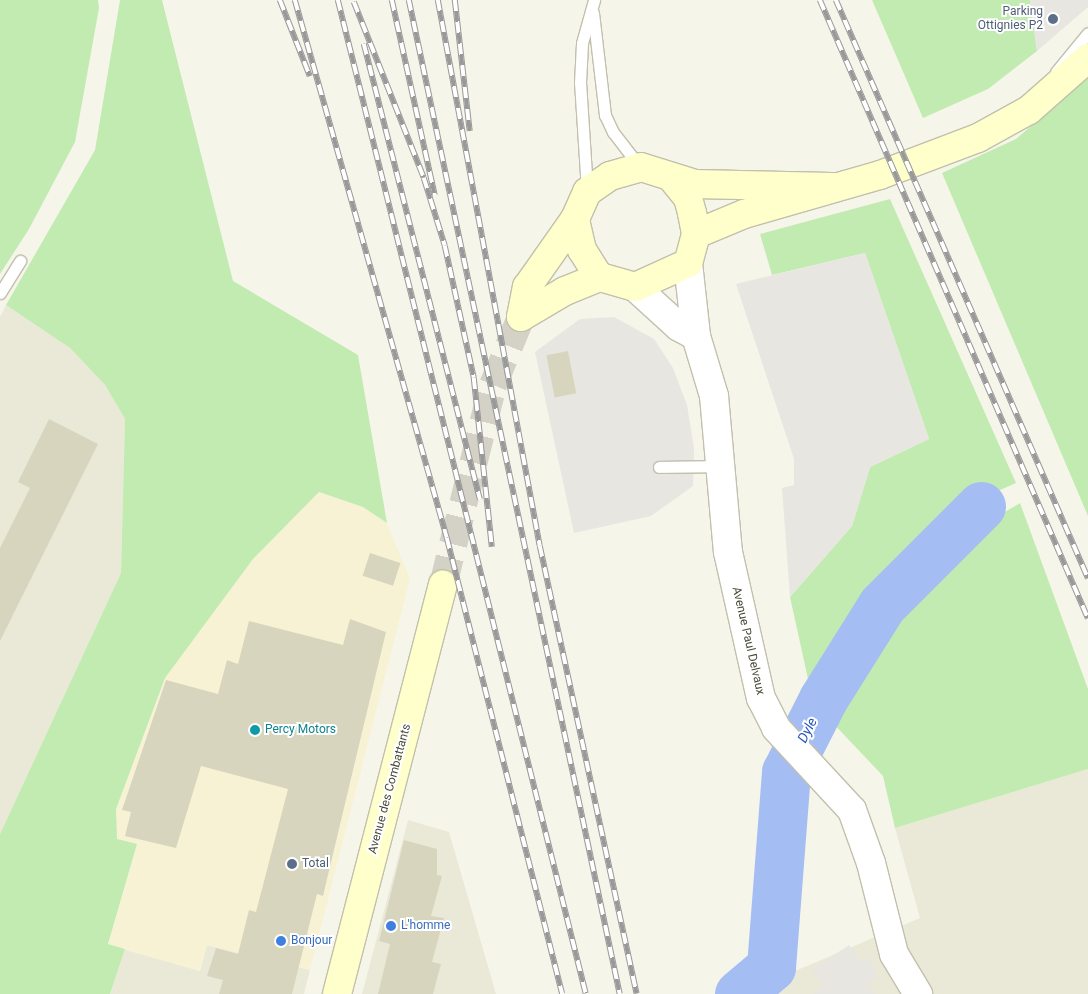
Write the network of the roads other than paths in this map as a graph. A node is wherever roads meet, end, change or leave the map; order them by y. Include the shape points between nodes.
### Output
1 (593, 4) edge
2 (1088, 33) edge
3 (1088, 58) edge
4 (1029, 110) junction
5 (641, 167) junction
6 (670, 177) junction
7 (832, 187) junction
8 (587, 192) junction
9 (575, 219) junction
10 (696, 234) junction
11 (20, 261) dead end
12 (688, 264) junction
13 (599, 277) junction
14 (635, 287) junction
15 (0, 293) edge
16 (696, 336) junction
17 (722, 466) junction
18 (659, 467) dead end
19 (443, 585) tunnel mouth
20 (337, 994) edge
21 (918, 994) edge

1 - 5 lane via 605,115 613,132
1 - 8 lane via 582,43 580,83
2 - 4 lane
3 - 4 main road
4 - 7 main road via 955,148 880,175
5 - 6 main road
5 - 8 main road via 610,176
6 - 7 main road via 695,184
6 - 10 main road via 688,198
7 - 10 main road via 744,214
8 - 9 main road
9 - 13 main road via 582,250
9 - 13 main road via 527,287 521,317 564,291
10 - 12 main road
11 - 15 lane
12 - 14 main road
12 - 16 street, Avenue Paul Delvaux
13 - 14 main road
14 - 16 street via 679,327
16 - 17 street, Avenue Paul Delvaux via 714,396
17 - 18 lane
17 - 21 street, Avenue Paul Delvaux via 728,552 761,698 776,728 852,810 871,863 894,954
19 - 20 main road, Avenue des Combattants

